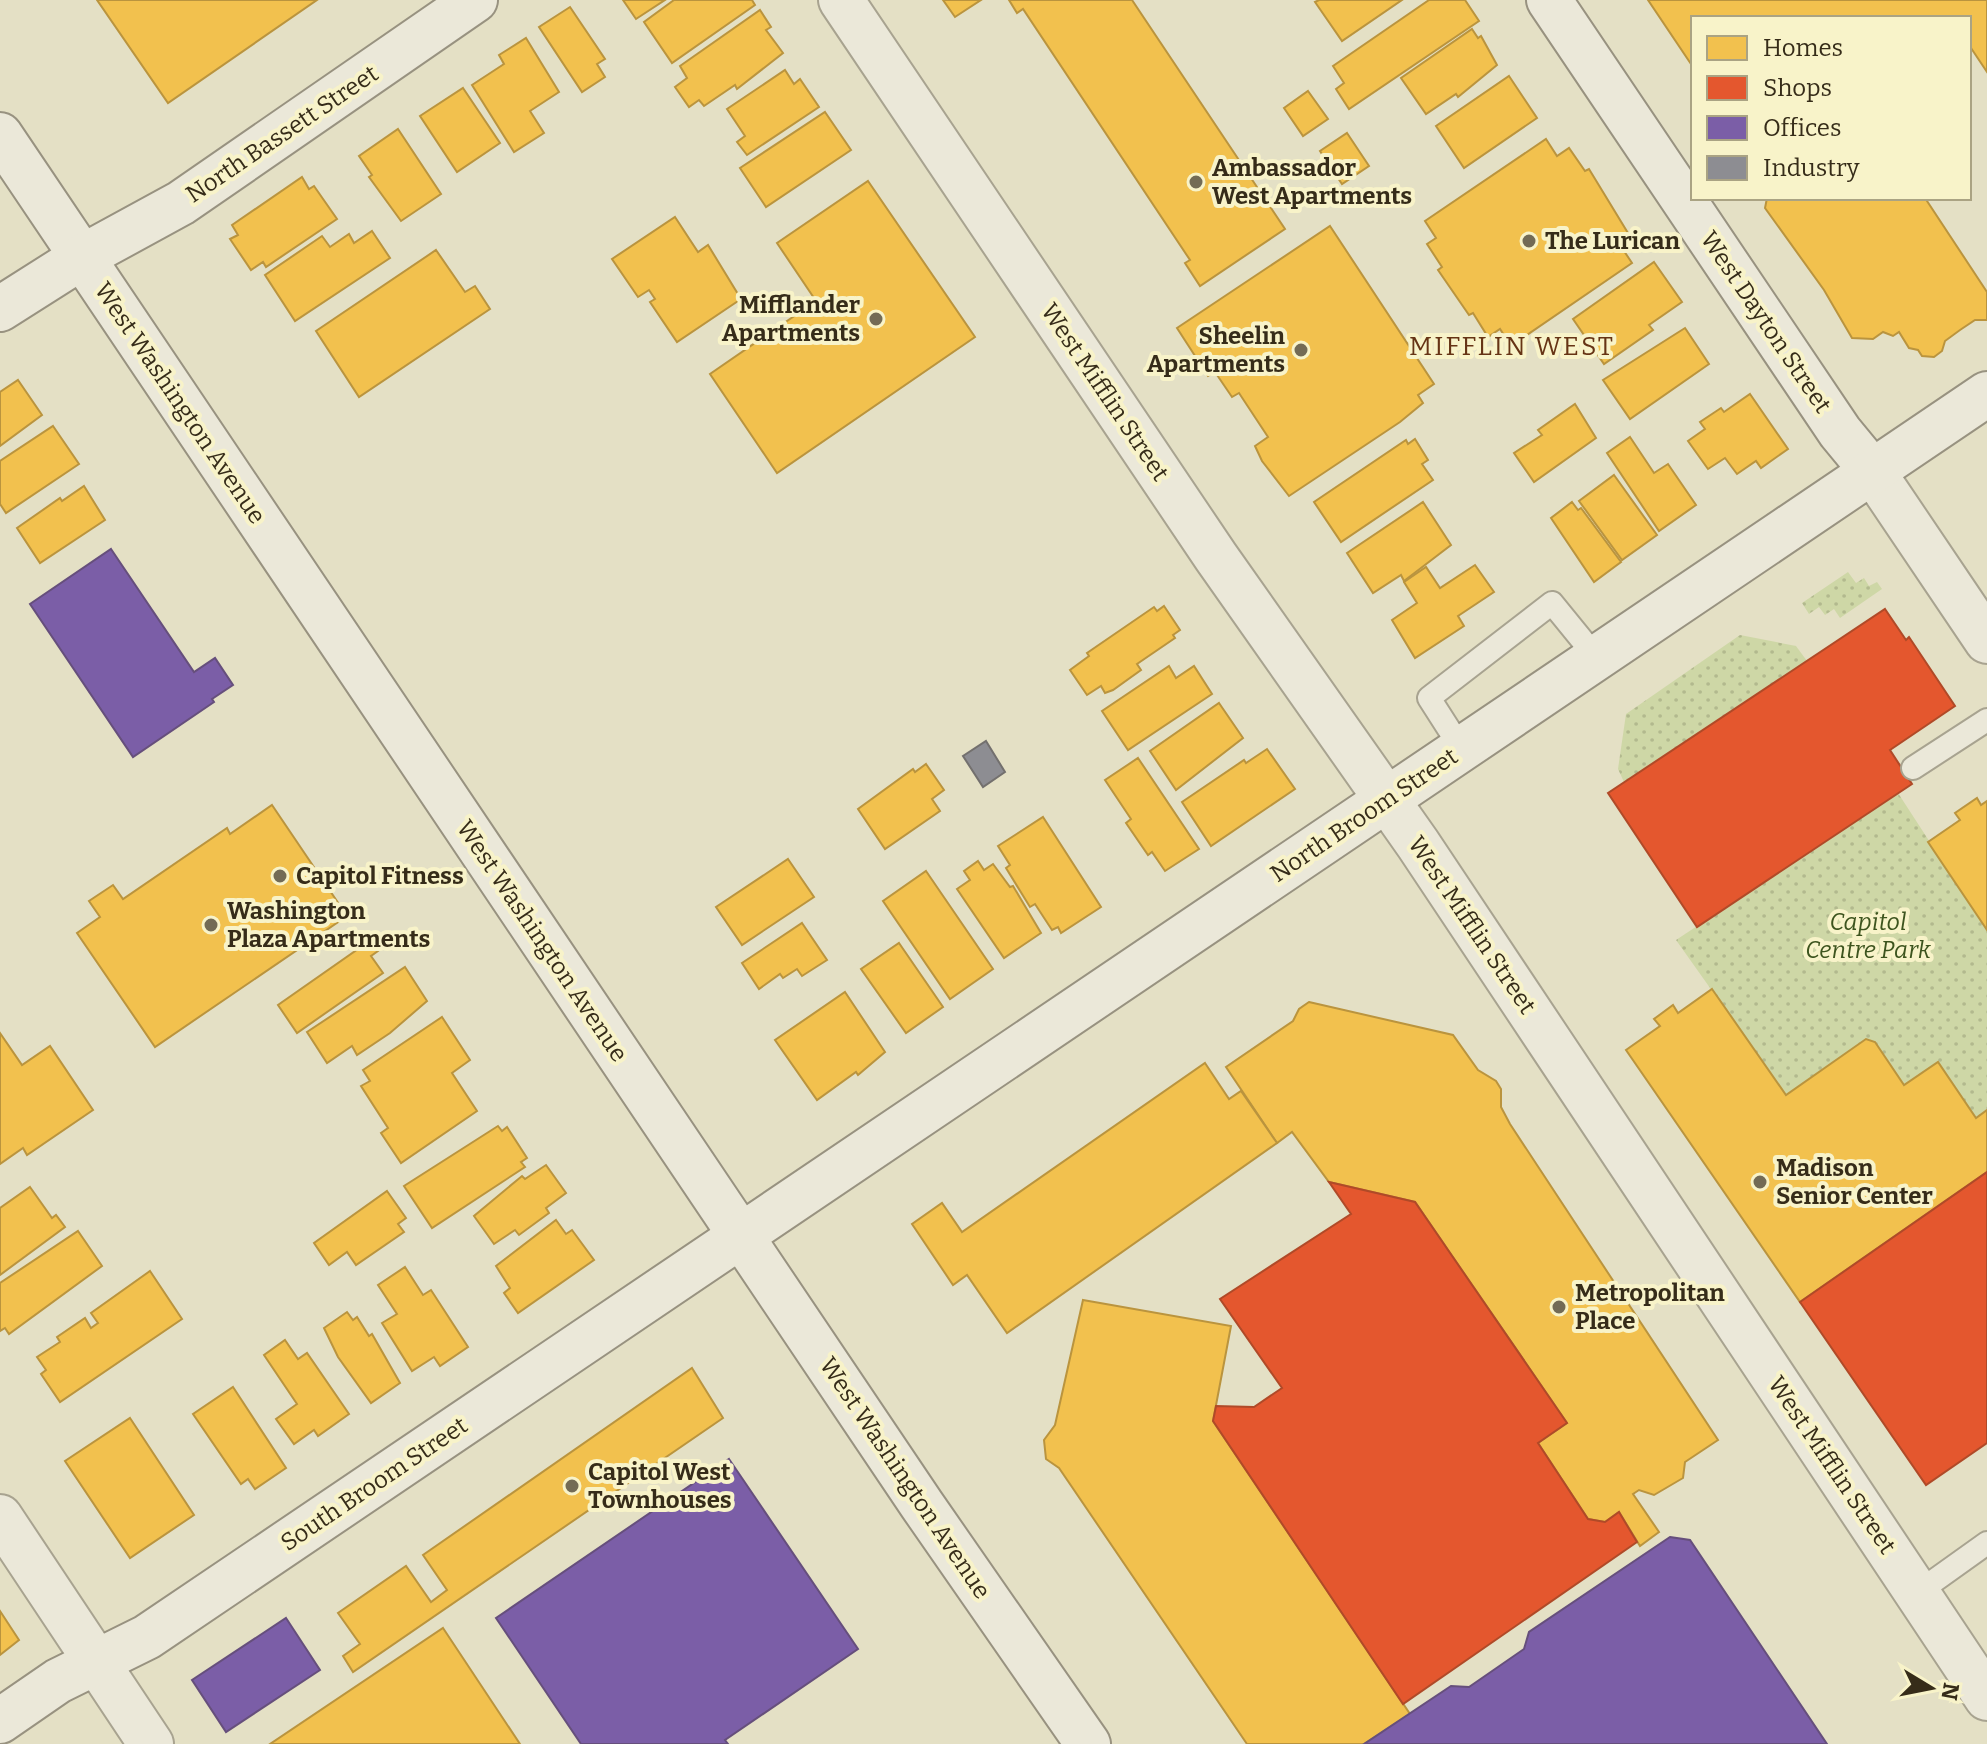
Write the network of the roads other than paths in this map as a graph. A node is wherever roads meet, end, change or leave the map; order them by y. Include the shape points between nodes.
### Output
1 (475, 0) edge
2 (841, 0) edge
3 (1549, 0) edge
4 (0, 135) edge
5 (82, 257) junction
6 (0, 309) edge
7 (1987, 394) edge
8 (1873, 472) junction
9 (1987, 641) edge
10 (1596, 657) junction
11 (1987, 720) edge
12 (1461, 748) junction
13 (1913, 768) dead end
14 (1387, 800) junction
15 (741, 1236) junction
16 (0, 1517) edge
17 (1987, 1543) edge
18 (1917, 1593) junction
19 (98, 1663) junction
20 (1987, 1698) edge
21 (0, 1721) edge
22 (151, 1744) edge
23 (1088, 1744) edge

1 - 5 street, North Bassett Street via 181,203
2 - 14 street, West Mifflin Street via 1216,557
3 - 8 street, West Dayton Street via 1840,432
4 - 5 street, West Washington Avenue
5 - 6 street, North Bassett Street
5 - 15 street, West Washington Avenue
7 - 8 street, North Broom Street
8 - 9 street, West Dayton Street
8 - 10 street, North Broom Street
10 - 12 street, North Broom Street
10 - 12 lane via 1552,603 1429,698
11 - 13 lane
12 - 14 street, North Broom Street
14 - 15 street, North Broom Street
14 - 18 street, West Mifflin Street
15 - 19 street, South Broom Street via 147,1637
15 - 23 street, West Washington Avenue
16 - 19 street
17 - 18 lane
18 - 20 street, West Mifflin Street
19 - 21 street, South Broom Street via 58,1681
19 - 22 street

